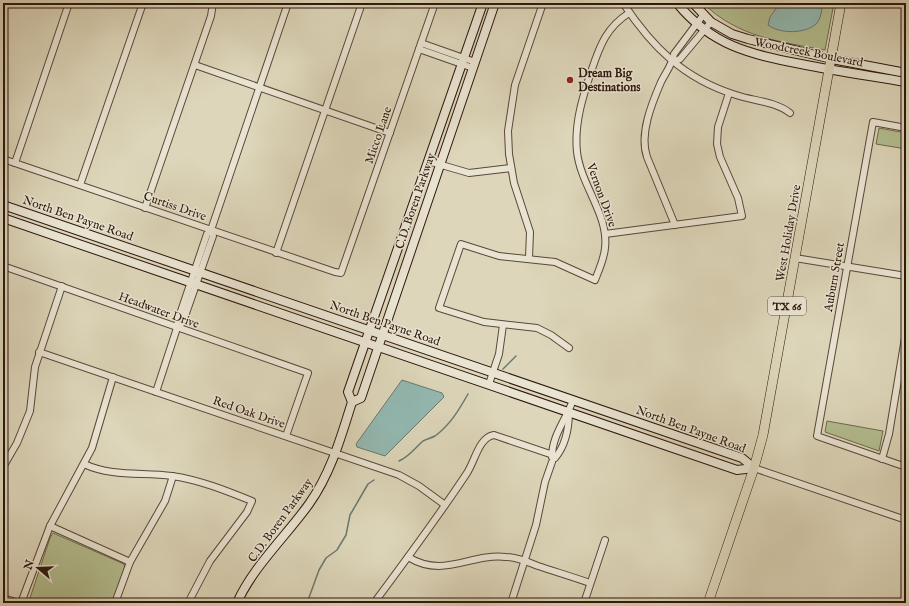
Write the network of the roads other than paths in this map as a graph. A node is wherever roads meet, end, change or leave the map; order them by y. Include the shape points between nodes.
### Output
1 (69, 3) edge
2 (143, 3) edge
3 (288, 3) edge
4 (362, 3) edge
5 (435, 3) edge
6 (483, 3) edge
7 (495, 3) edge
8 (543, 3) edge
9 (623, 3) edge
10 (677, 3) edge
11 (693, 3) edge
12 (841, 3) edge
13 (214, 4) edge
14 (630, 13) junction
15 (704, 14) junction
16 (711, 22) junction
17 (696, 24) junction
18 (703, 30) junction
19 (420, 46) junction
20 (832, 59) junction
21 (463, 61) junction
22 (673, 62) junction
23 (195, 65) junction
24 (474, 65) junction
25 (829, 70) junction
26 (906, 73) edge
27 (906, 82) edge
28 (260, 88) junction
29 (729, 94) junction
30 (325, 110) junction
31 (790, 113) dead end
32 (906, 128) edge
33 (390, 133) junction
34 (3, 159) edge
35 (428, 161) junction
36 (15, 163) junction
37 (440, 165) junction
38 (511, 168) junction
39 (80, 185) junction
40 (3, 205) edge
41 (145, 208) junction
42 (3, 218) edge
43 (675, 225) junction
44 (211, 230) junction
45 (605, 234) junction
46 (276, 252) junction
47 (529, 258) junction
48 (796, 258) junction
49 (3, 266) edge
50 (847, 266) junction
51 (197, 272) junction
52 (341, 273) joint
53 (906, 276) edge
54 (194, 283) junction
55 (62, 286) junction
56 (503, 325) junction
57 (178, 328) junction
58 (369, 330) junction
59 (906, 332) edge
60 (382, 335) junction
61 (365, 341) junction
62 (379, 345) junction
63 (569, 348) dead end
64 (39, 352) junction
65 (493, 373) junction
66 (113, 377) junction
67 (489, 384) junction
68 (156, 392) junction
69 (573, 400) junction
70 (352, 402) junction
71 (569, 411) junction
72 (286, 436) junction
73 (688, 439) junction
74 (335, 452) junction
75 (684, 452) junction
76 (554, 455) junction
77 (882, 459) junction
78 (84, 464) junction
79 (3, 467) edge
80 (906, 467) edge
81 (754, 468) junction
82 (172, 476) junction
83 (445, 505) junction
84 (906, 520) edge
85 (50, 526) junction
86 (605, 540) dead end
87 (408, 557) junction
88 (524, 561) junction
89 (130, 562) junction
90 (590, 583) junction
91 (3, 598) edge
92 (20, 603) edge
93 (115, 603) edge
94 (188, 603) edge
95 (237, 603) edge
96 (374, 603) edge
97 (511, 603) edge
98 (584, 603) edge
99 (708, 603) edge

1 - 36 street
2 - 39 street
3 - 28 street
4 - 30 street
5 - 19 street, Micco Lane
6 - 21 street, C.D. Boren Parkway
7 - 24 street, C.D. Boren Parkway
8 - 38 street via 517,77 512,99 508,138
9 - 14 street
10 - 17 street, Woodcreek Boulevard
11 - 15 street, Woodcreek Boulevard
12 - 20 main road, West Holiday Drive / TX 66
13 - 23 street
14 - 22 street via 647,38
14 - 45 street, Vernon Drive via 612,26 602,41 583,94 577,127 580,168
15 - 16 street, Woodcreek Boulevard
15 - 17 street
16 - 18 street
16 - 20 street, Woodcreek Boulevard via 732,34 748,39
17 - 18 street, Woodcreek Boulevard
17 - 22 street via 674,54
18 - 22 street via 680,59
18 - 25 street, Woodcreek Boulevard via 749,53
19 - 21 street
19 - 33 street, Micco Lane
20 - 25 main road, West Holiday Drive / TX 66
20 - 26 street, Woodcreek Boulevard
21 - 24 street
21 - 35 street, C.D. Boren Parkway
22 - 29 street via 701,81
22 - 43 street via 660,86 647,123 644,144 648,162
23 - 28 street
23 - 41 street
24 - 37 street, C.D. Boren Parkway
25 - 27 street, Woodcreek Boulevard
25 - 48 main road, West Holiday Drive / TX 66
28 - 30 street
28 - 44 street
29 - 31 street via 780,106
29 - 43 street via 718,128 717,144 736,192 742,216
30 - 33 street
30 - 46 street
32 - 50 street, Auburn Street via 873,122
33 - 52 street, Micco Lane
34 - 36 street, Curtiss Drive
35 - 37 street
35 - 58 street, C.D. Boren Parkway
36 - 39 street, Curtiss Drive
37 - 38 street via 474,173
37 - 60 street, C.D. Boren Parkway
38 - 47 street via 530,232
39 - 41 street, Curtiss Drive
40 - 51 street, North Ben Payne Road
41 - 44 street, Curtiss Drive
42 - 54 street, North Ben Payne Road
43 - 45 street
44 - 46 street, Curtiss Drive
44 - 51 street via 213,236
45 - 47 street, Vernon Drive via 603,256 595,280 555,262
46 - 52 street, Curtiss Drive
47 - 56 street via 499,256 461,244 439,308 478,321
48 - 50 street
48 - 81 main road, West Holiday Drive / TX 66 via 767,414
49 - 55 street, Headwater Drive
50 - 53 street
50 - 77 street, Auburn Street via 817,436
51 - 54 street
51 - 58 street, North Ben Payne Road
54 - 57 street via 178,320
54 - 61 street, North Ben Payne Road
55 - 57 street, Headwater Drive
55 - 64 street
56 - 63 street via 537,328
56 - 65 street
57 - 68 street
57 - 72 street, Headwater Drive via 308,373
58 - 60 street, North Ben Payne Road
58 - 61 street, C.D. Boren Parkway
59 - 77 street via 889,434
60 - 62 street, C.D. Boren Parkway
60 - 65 street, North Ben Payne Road
61 - 62 street, North Ben Payne Road
61 - 70 street, C.D. Boren Parkway via 348,392
62 - 67 street, North Ben Payne Road
62 - 70 street, C.D. Boren Parkway via 361,398
64 - 66 street, Red Oak Drive
64 - 79 street via 30,410 17,443
65 - 67 street
65 - 69 street, North Ben Payne Road
66 - 68 street, Red Oak Drive
66 - 78 street via 97,435
67 - 71 street, North Ben Payne Road
68 - 72 street, Red Oak Drive
69 - 71 street
69 - 73 street, North Ben Payne Road
70 - 74 street, C.D. Boren Parkway
71 - 75 street, North Ben Payne Road
71 - 76 street via 552,447
71 - 76 street via 569,427 561,450
72 - 74 street, Red Oak Drive
73 - 75 street
73 - 81 street, North Ben Payne Road via 742,458
74 - 83 street, Red Oak Drive via 399,475
74 - 95 street, C.D. Boren Parkway via 322,485 249,581
75 - 81 street, North Ben Payne Road via 737,470
76 - 83 street via 494,435 488,436 471,468
76 - 88 street
77 - 80 street
78 - 82 street via 109,472
78 - 85 street
81 - 84 street
81 - 99 main road, West Holiday Drive / TX 66
82 - 89 street via 162,507
82 - 94 street via 197,481 252,501 247,512 210,561
83 - 87 street
85 - 89 street
85 - 92 street
86 - 90 street
87 - 88 street via 422,563 445,566 490,556
87 - 96 street
88 - 90 street
88 - 97 street
89 - 93 street
90 - 98 street
91 - 92 street

